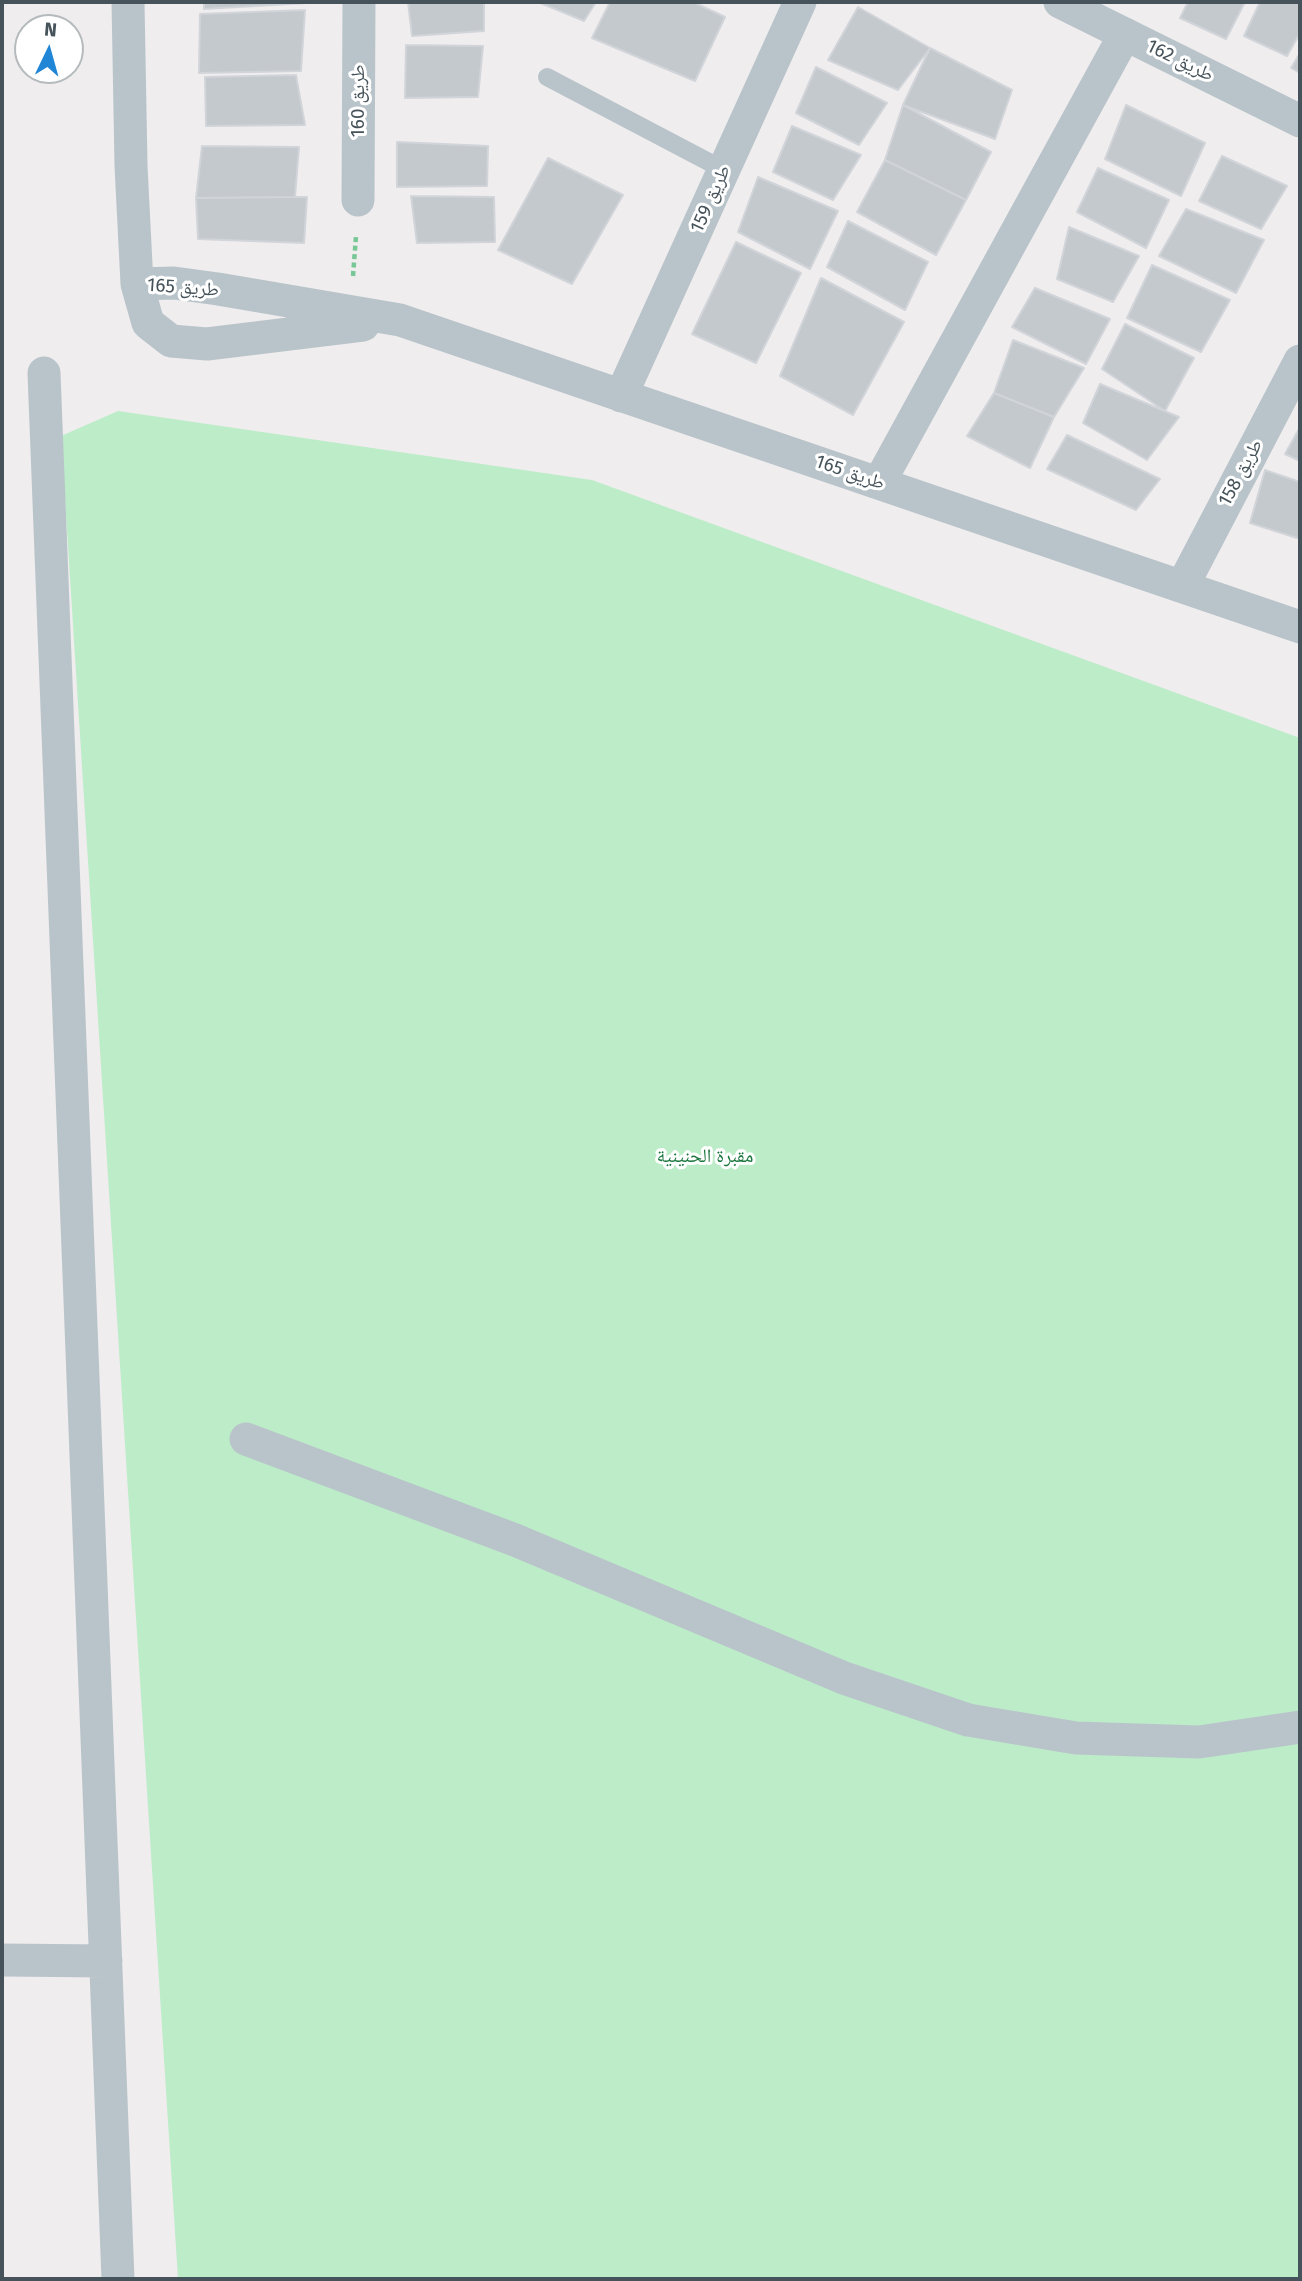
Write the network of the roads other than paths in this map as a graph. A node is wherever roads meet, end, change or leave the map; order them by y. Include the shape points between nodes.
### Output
1 (128, 2) edge
2 (359, 2) edge
3 (800, 2) edge
4 (1060, 2) edge
5 (1125, 34) junction
6 (547, 77) dead end
7 (1300, 121) edge
8 (724, 170) junction
9 (358, 201) road end
10 (137, 285) junction
11 (400, 320) junction
12 (1300, 362) edge
13 (44, 373) dead end
14 (621, 396) junction
15 (879, 483) junction
16 (1182, 585) junction
17 (1300, 626) edge
18 (246, 1439) dead end
19 (1300, 1727) edge
20 (2, 1960) edge
21 (106, 1961) junction
22 (118, 2279) edge

1 - 10 street
2 - 9 street, طريق 160
3 - 8 street, طريق 159
4 - 5 street, طريق 162
5 - 7 street, طريق 162
5 - 15 street
6 - 8 lane
8 - 14 street, طريق 159
10 - 11 street, طريق 165 via 185,285
10 - 11 street, طريق 165 via 148,323 171,341 206,344
11 - 14 street, طريق 165
12 - 16 street, طريق 158
13 - 21 street
14 - 15 street, طريق 165
15 - 16 street, طريق 165
16 - 17 street, طريق 165
18 - 19 street via 515,1540 844,1678 968,1720 1076,1738 1199,1742
20 - 21 street
21 - 22 street

